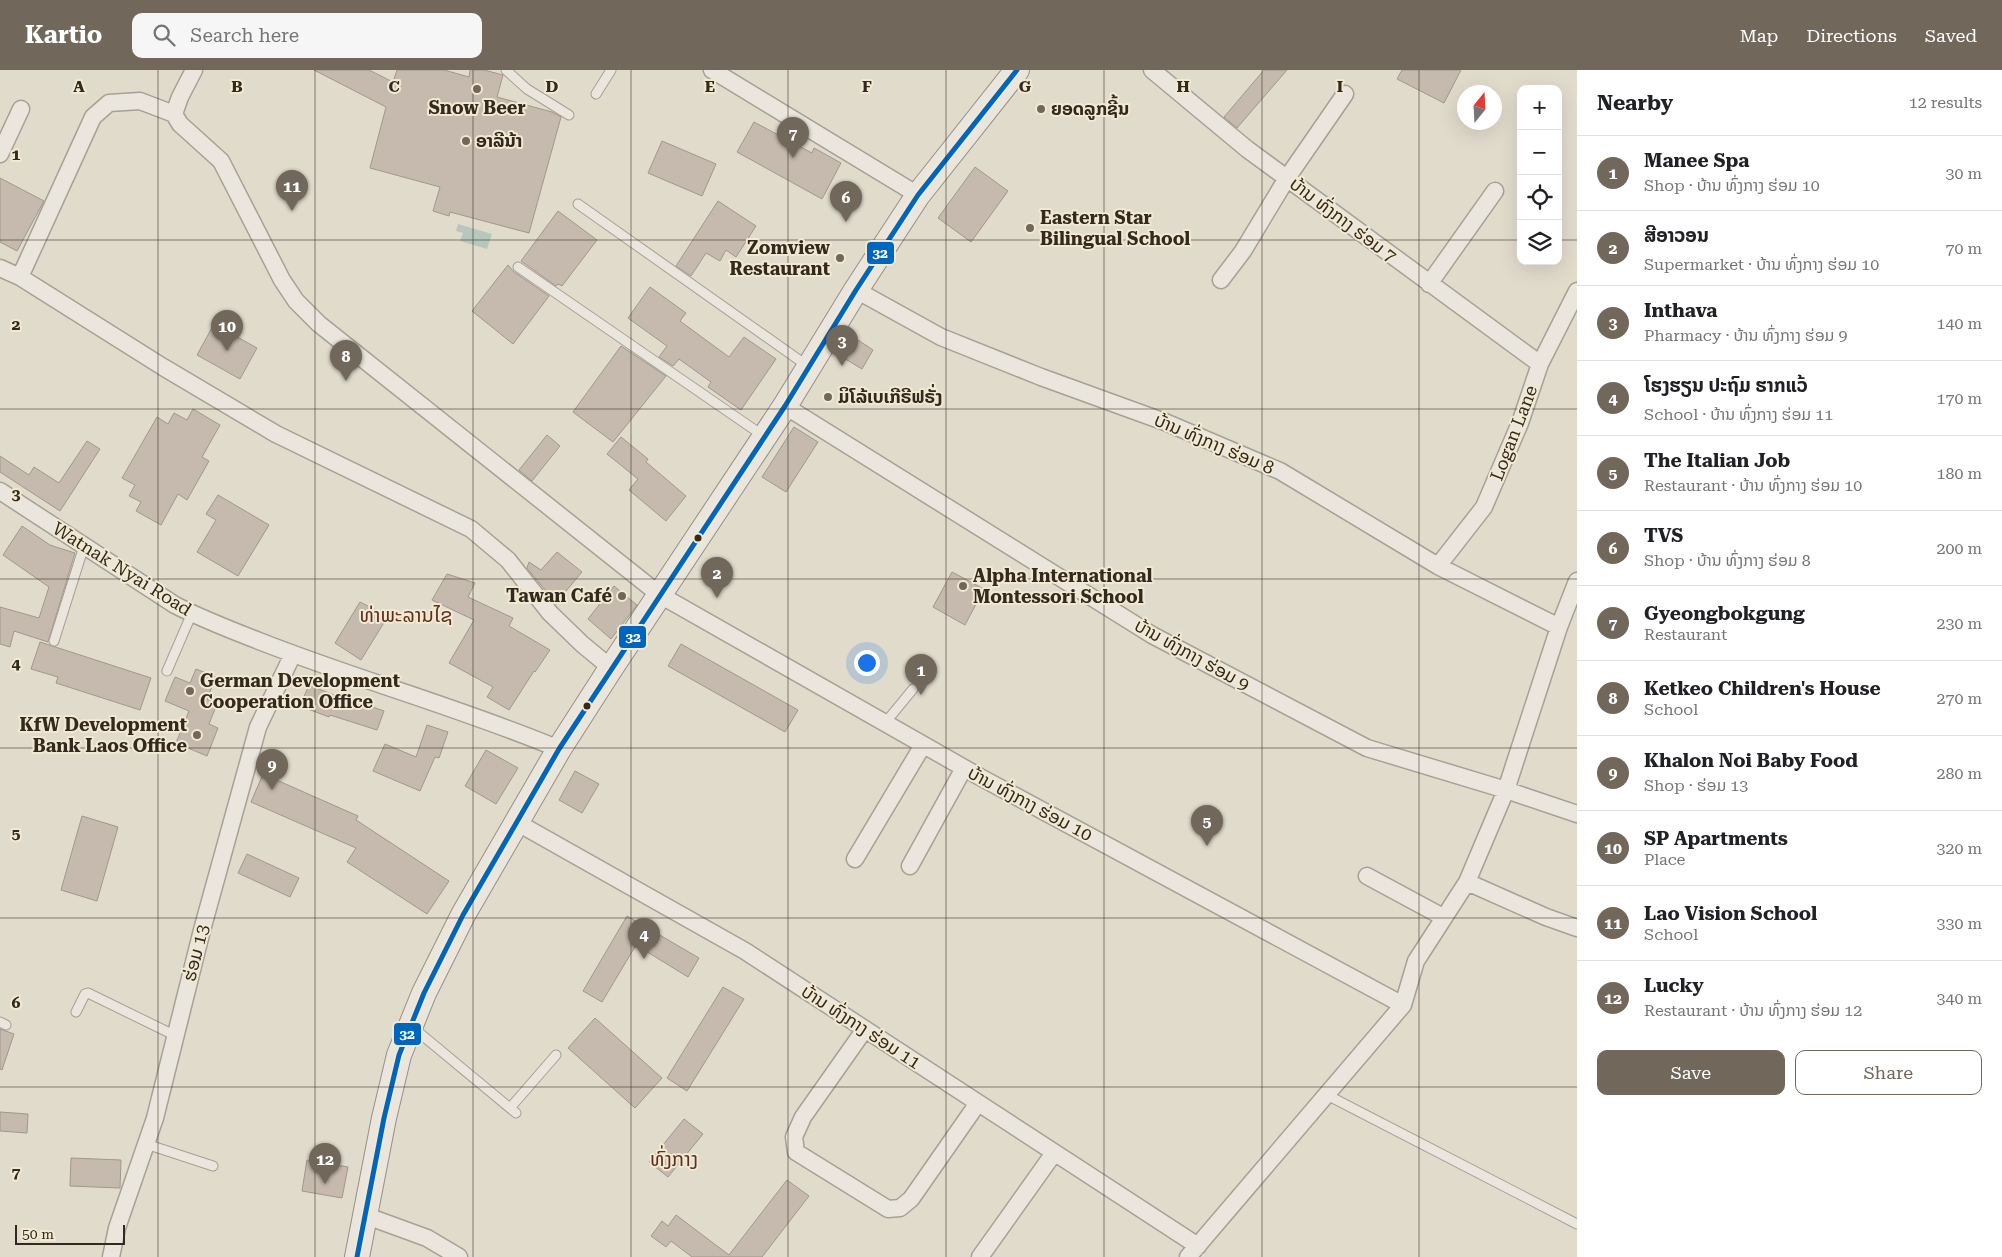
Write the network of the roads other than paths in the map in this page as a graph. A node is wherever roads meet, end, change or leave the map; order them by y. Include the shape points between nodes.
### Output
1 (194, 70) edge
2 (506, 70) edge
3 (612, 70) edge
4 (712, 70) edge
5 (1017, 70) edge
6 (1152, 70) edge
7 (596, 94) dead end
8 (1345, 94) dead end
9 (21, 109) dead end
10 (174, 114) junction
11 (569, 114) dead end
12 (0, 154) edge
13 (1287, 178) junction
14 (1495, 191) dead end
15 (918, 195) junction
16 (578, 204) dead end
17 (518, 266) dead end
18 (0, 268) edge
19 (20, 277) junction
20 (1221, 280) dead end
21 (1429, 284) junction
22 (856, 290) junction
23 (1577, 291) edge
24 (1540, 364) junction
25 (809, 367) junction
26 (785, 406) junction
27 (765, 437) junction
28 (0, 491) edge
29 (84, 546) junction
30 (1438, 566) junction
31 (1577, 581) edge
32 (660, 595) junction
33 (192, 613) junction
34 (1559, 627) junction
35 (54, 641) dead end
36 (293, 654) junction
37 (611, 668) junction
38 (167, 671) dead end
39 (913, 689) dead end
40 (885, 723) junction
41 (923, 745) junction
42 (560, 749) junction
43 (964, 768) junction
44 (1506, 790) junction
45 (1577, 814) edge
46 (516, 822) junction
47 (855, 859) dead end
48 (910, 866) dead end
49 (1368, 876) dead end
50 (1467, 882) junction
51 (1443, 917) junction
52 (1577, 928) edge
53 (1403, 1005) junction
54 (76, 1012) dead end
55 (411, 1026) junction
56 (865, 1029) junction
57 (176, 1036) junction
58 (556, 1055) dead end
59 (1327, 1095) junction
60 (978, 1103) junction
61 (146, 1144) junction
62 (1054, 1153) junction
63 (213, 1166) dead end
64 (364, 1215) junction
65 (1577, 1224) edge
66 (1193, 1252) edge
67 (111, 1257) edge
68 (357, 1257) edge
69 (459, 1257) edge
70 (980, 1257) edge

1 - 10 street
2 - 11 lane via 527,89
3 - 7 lane
4 - 15 street
5 - 15 street
6 - 13 street, ບ້ານ ທົ່ງກາງ ຮ່ອມ 7 via 1251,144
8 - 13 street
9 - 12 street
10 - 19 street via 140,101 109,103 93,117
10 - 32 street, ບ້ານ ທົ່ງກາງ ຮ່ອມ 10 via 180,124 221,161 282,280 296,301 319,324
13 - 20 street via 1243,251
13 - 21 street, ບ້ານ ທົ່ງກາງ ຮ່ອມ 7
14 - 21 street
15 - 22 street
16 - 25 lane
17 - 27 lane
18 - 19 street
19 - 37 street via 276,434 471,529 508,560 550,613
21 - 24 street, ບ້ານ ທົ່ງກາງ ຮ່ອມ 7
22 - 25 street
22 - 30 street, ບ້ານ ທົ່ງກາງ ຮ່ອມ 8 via 940,337 1165,422 1280,471
23 - 24 street, Logan Lane
24 - 30 street, Logan Lane via 1520,423 1484,507
25 - 26 street
26 - 27 street
26 - 44 street, ບ້ານ ທົ່ງກາງ ຮ່ອມ 9 via 1160,639 1367,748
27 - 32 street
28 - 29 street, Watnak Nyai Road
29 - 33 street, Watnak Nyai Road via 175,606
29 - 35 lane
30 - 34 street, ບ້ານ ທົ່ງກາງ ຮ່ອມ 8
31 - 34 street
32 - 37 street
32 - 40 street, ບ້ານ ທົ່ງກາງ ຮ່ອມ 10
33 - 36 street, Watnak Nyai Road
33 - 38 lane
34 - 44 street
36 - 42 street, Watnak Nyai Road
36 - 57 street, ຮ່ອມ 13 via 258,727
37 - 42 street
39 - 40 lane
40 - 41 street, ບ້ານ ທົ່ງກາງ ຮ່ອມ 10
41 - 43 street, ບ້ານ ທົ່ງກາງ ຮ່ອມ 10
41 - 47 street
42 - 46 street
43 - 48 street
43 - 53 street, ບ້ານ ທົ່ງກາງ ຮ່ອມ 10
44 - 45 street, ບ້ານ ທົ່ງກາງ ຮ່ອມ 9
44 - 50 street
46 - 55 street via 463,915 424,992
46 - 56 street, ບ້ານ ທົ່ງກາງ ຮ່ອມ 11 via 745,951
49 - 51 street
50 - 51 street
50 - 52 street
51 - 53 street via 1416,961
53 - 59 street
54 - 57 lane via 88,993
55 - 58 lane via 513,1111
55 - 64 street via 399,1055
56 - 60 street, ບ້ານ ທົ່ງກາງ ຮ່ອມ 11
56 - 60 street via 803,1117 794,1137 796,1152 888,1209 900,1208 911,1199
57 - 61 street, ຮ່ອມ 13
59 - 65 lane
59 - 66 street
60 - 62 street, ບ້ານ ທົ່ງກາງ ຮ່ອມ 11
61 - 63 lane
61 - 67 street, ຮ່ອມ 13 via 117,1228
62 - 66 street, ບ້ານ ທົ່ງກາງ ຮ່ອມ 11
62 - 70 street
64 - 68 street
64 - 69 street via 427,1238

